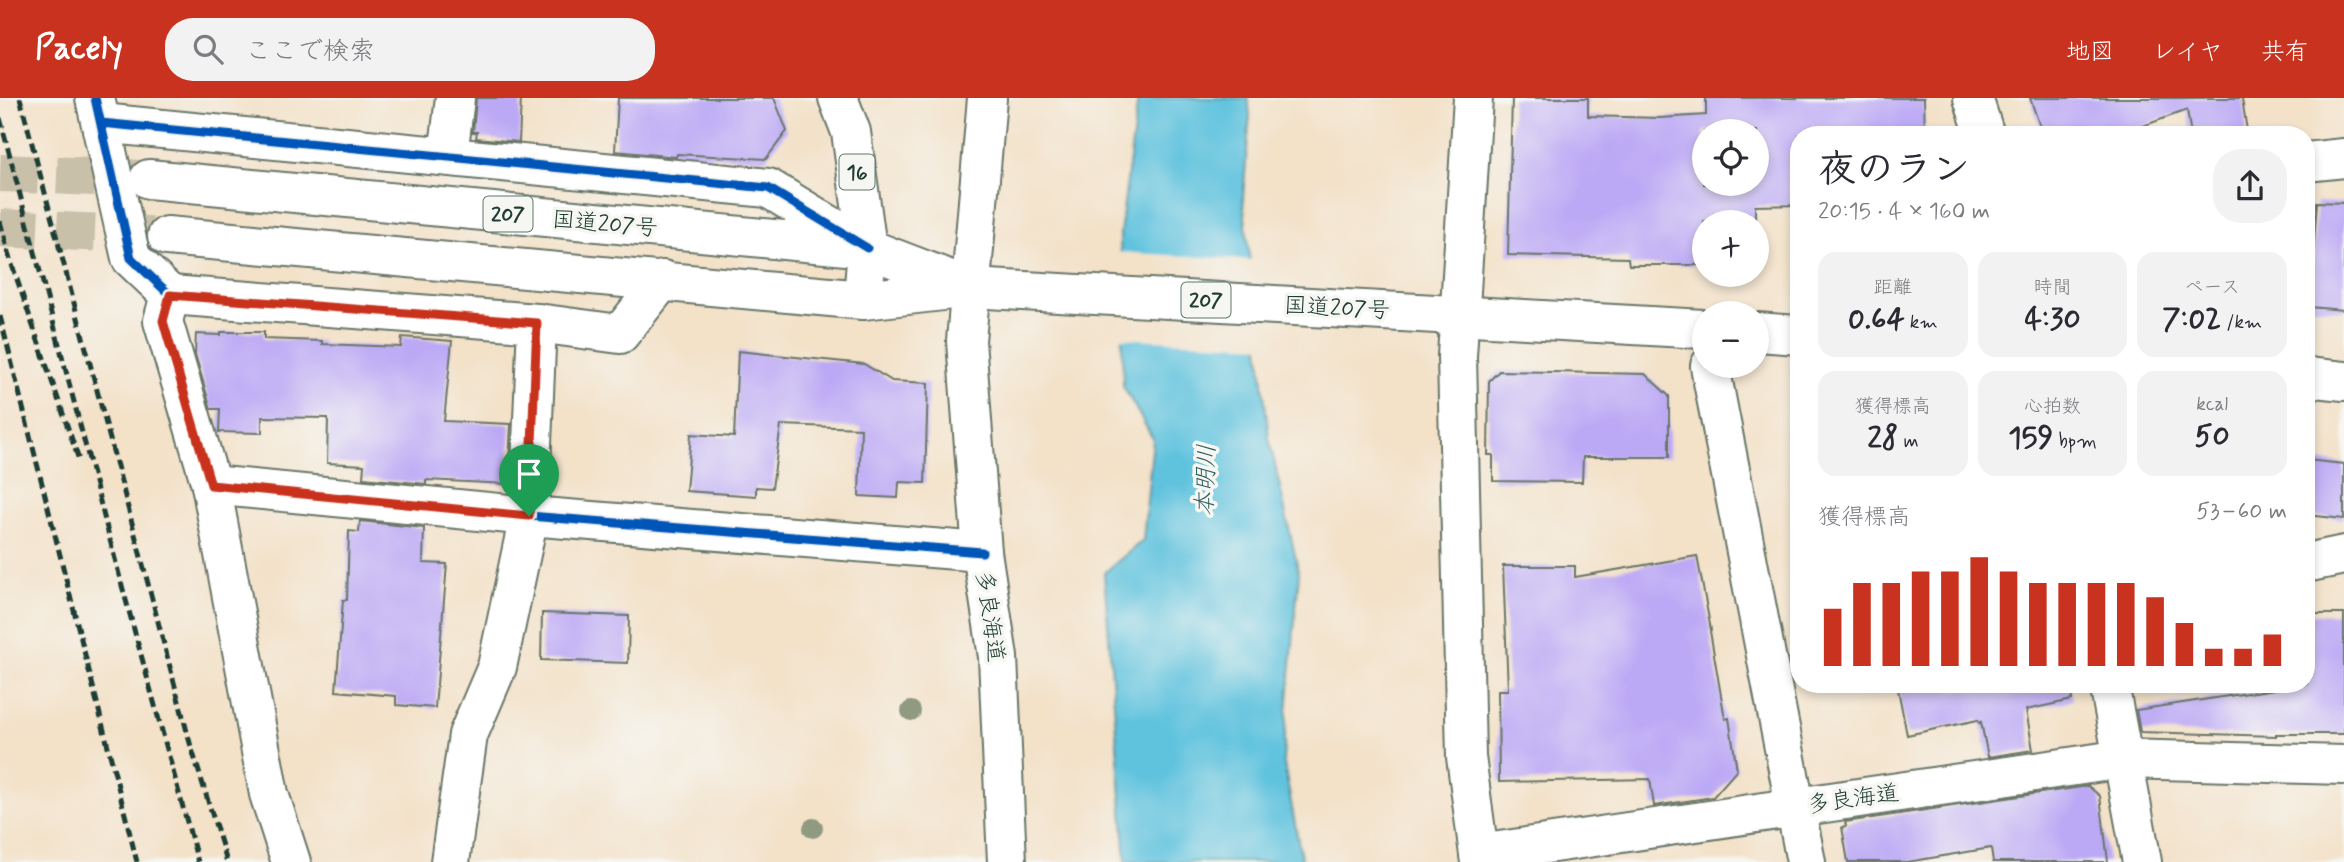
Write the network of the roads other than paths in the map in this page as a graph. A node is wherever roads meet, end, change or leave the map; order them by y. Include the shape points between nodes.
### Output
1 (455, 98) edge
2 (838, 98) edge
3 (987, 98) edge
4 (1474, 98) edge
5 (1973, 98) edge
6 (98, 111) edge
7 (1982, 126) edge
8 (448, 156) junction
9 (2344, 159) edge
10 (2315, 161) edge
11 (149, 179) tunnel mouth
12 (167, 236) tunnel mouth
13 (867, 248) junction
14 (663, 280) junction
15 (978, 288) junction
16 (170, 295) junction
17 (863, 300) junction
18 (1443, 314) junction
19 (537, 323) junction
20 (1692, 328) edge
21 (1769, 333) edge
22 (1790, 334) edge
23 (1712, 378) edge
24 (2315, 378) edge
25 (2344, 381) edge
26 (211, 485) junction
27 (529, 516) junction
28 (982, 552) junction
29 (2344, 555) edge
30 (2315, 561) edge
31 (2111, 693) edge
32 (2123, 758) junction
33 (2344, 765) edge
34 (1796, 807) junction
35 (1479, 858) edge
36 (291, 862) edge
37 (450, 862) edge
38 (1007, 862) edge
39 (1806, 862) edge
40 (2142, 862) edge

1 - 8 main road
2 - 13 main road, 16 via 851,132
3 - 15 main road, 多良海道
4 - 18 main road
5 - 7 main road
6 - 8 main road
6 - 16 main road via 131,258
8 - 13 main road via 768,188
9 - 10 main road
11 - 13 main road, 国道207号 / 207
12 - 14 main road, 国道207号 / 207
13 - 15 main road, 国道207号 / 207
13 - 17 main road, 16
14 - 17 main road, 国道207号 / 207
14 - 19 main road via 620,334
15 - 17 main road, 国道207号 / 207
15 - 18 main road, 国道207号 / 207
15 - 28 main road, 多良海道 via 966,341
16 - 19 main road
16 - 26 main road via 163,321
18 - 20 main road, 国道207号 / 207
18 - 35 main road via 1457,356 1466,757
19 - 27 main road
21 - 22 main road
23 - 34 main road
24 - 25 main road
26 - 27 main road
26 - 36 main road via 269,794
27 - 28 main road
27 - 37 main road via 496,667 468,735
28 - 38 main road, 多良海道 via 998,657
29 - 30 main road
31 - 32 main road
32 - 33 main road, 多良海道
32 - 34 main road, 多良海道
32 - 40 main road
34 - 35 main road, 多良海道
34 - 39 main road

